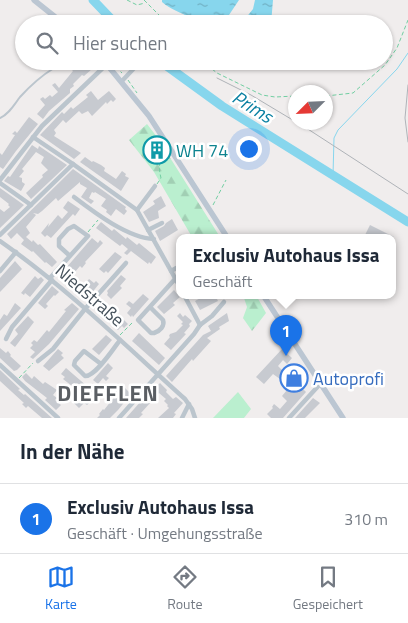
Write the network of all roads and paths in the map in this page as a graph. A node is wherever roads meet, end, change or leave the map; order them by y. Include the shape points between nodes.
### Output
1 (34, 0) edge
2 (127, 0) edge
3 (144, 0) edge
4 (146, 3) junction
5 (53, 15) edge
6 (159, 15) edge
7 (408, 20) edge
8 (393, 53) edge
9 (51, 70) edge
10 (101, 70) edge
11 (112, 70) edge
12 (132, 70) edge
13 (214, 70) edge
14 (379, 70) edge
15 (122, 81) junction
16 (333, 95) edge
17 (288, 96) edge
18 (0, 118) edge
19 (33, 137) junction
20 (170, 147) junction
21 (74, 164) junction
22 (226, 180) dead end
23 (0, 182) edge
24 (155, 186) joint
25 (74, 197) dead end
26 (32, 204) junction
27 (210, 209) junction
28 (137, 210) junction
29 (101, 216) junction
30 (162, 223) dead end
31 (148, 230) junction
32 (86, 234) junction
33 (225, 234) edge
34 (0, 235) edge
35 (154, 239) junction
36 (0, 241) edge
37 (16, 252) junction
38 (70, 256) junction
39 (126, 263) dead end
40 (176, 268) edge
41 (0, 271) edge
42 (171, 271) junction
43 (51, 279) junction
44 (175, 279) joint
45 (186, 299) edge
46 (266, 299) edge
47 (224, 302) dead end
48 (150, 307) junction
49 (85, 309) junction
50 (138, 320) junction
51 (200, 325) junction
52 (6, 338) dead end
53 (119, 338) junction
54 (38, 361) joint
55 (101, 364) junction
56 (0, 365) edge
57 (158, 374) junction
58 (16, 380) junction
59 (321, 383) junction
60 (189, 404) junction
61 (58, 418) edge
62 (119, 418) edge
63 (182, 418) edge
64 (195, 418) edge
65 (289, 418) edge
66 (343, 418) edge

1 - 5 main road
2 - 4 path via 137,5
3 - 4 path
4 - 6 path
7 - 8 path
9 - 18 lane
10 - 19 street
11 - 15 main road
12 - 15 street
13 - 17 path via 262,95
14 - 16 path via 353,93
15 - 20 main road
19 - 21 street
19 - 23 street
20 - 24 path via 161,158 158,167 161,178
20 - 27 main road
21 - 26 street
21 - 28 street
22 - 27 path
23 - 26 street
24 - 28 street
25 - 29 street
26 - 34 street
27 - 33 main road
28 - 31 street
29 - 32 path
29 - 35 street via 135,235
30 - 31 street
31 - 35 street
32 - 38 street via 88,236
32 - 38 street via 74,226 61,236 60,246
35 - 42 street
36 - 37 street, Niedstraße
37 - 41 street
37 - 43 street, Niedstraße
38 - 43 street
39 - 49 street
40 - 42 street
42 - 44 street
43 - 49 street, Niedstraße
43 - 52 street
44 - 48 street
45 - 51 street
46 - 59 main road
47 - 51 street
48 - 50 street
48 - 50 street via 163,320 158,332 151,333
49 - 53 street, Niedstraße
49 - 54 street via 53,349
50 - 53 path via 131,323
51 - 57 street
53 - 55 street
53 - 57 street, Niedstraße
54 - 58 path
55 - 55 street via 87,377 74,365 84,351
56 - 58 street
57 - 60 street, Niedstraße
57 - 62 street
58 - 61 street
59 - 65 street
59 - 66 main road
60 - 63 street
60 - 64 street

